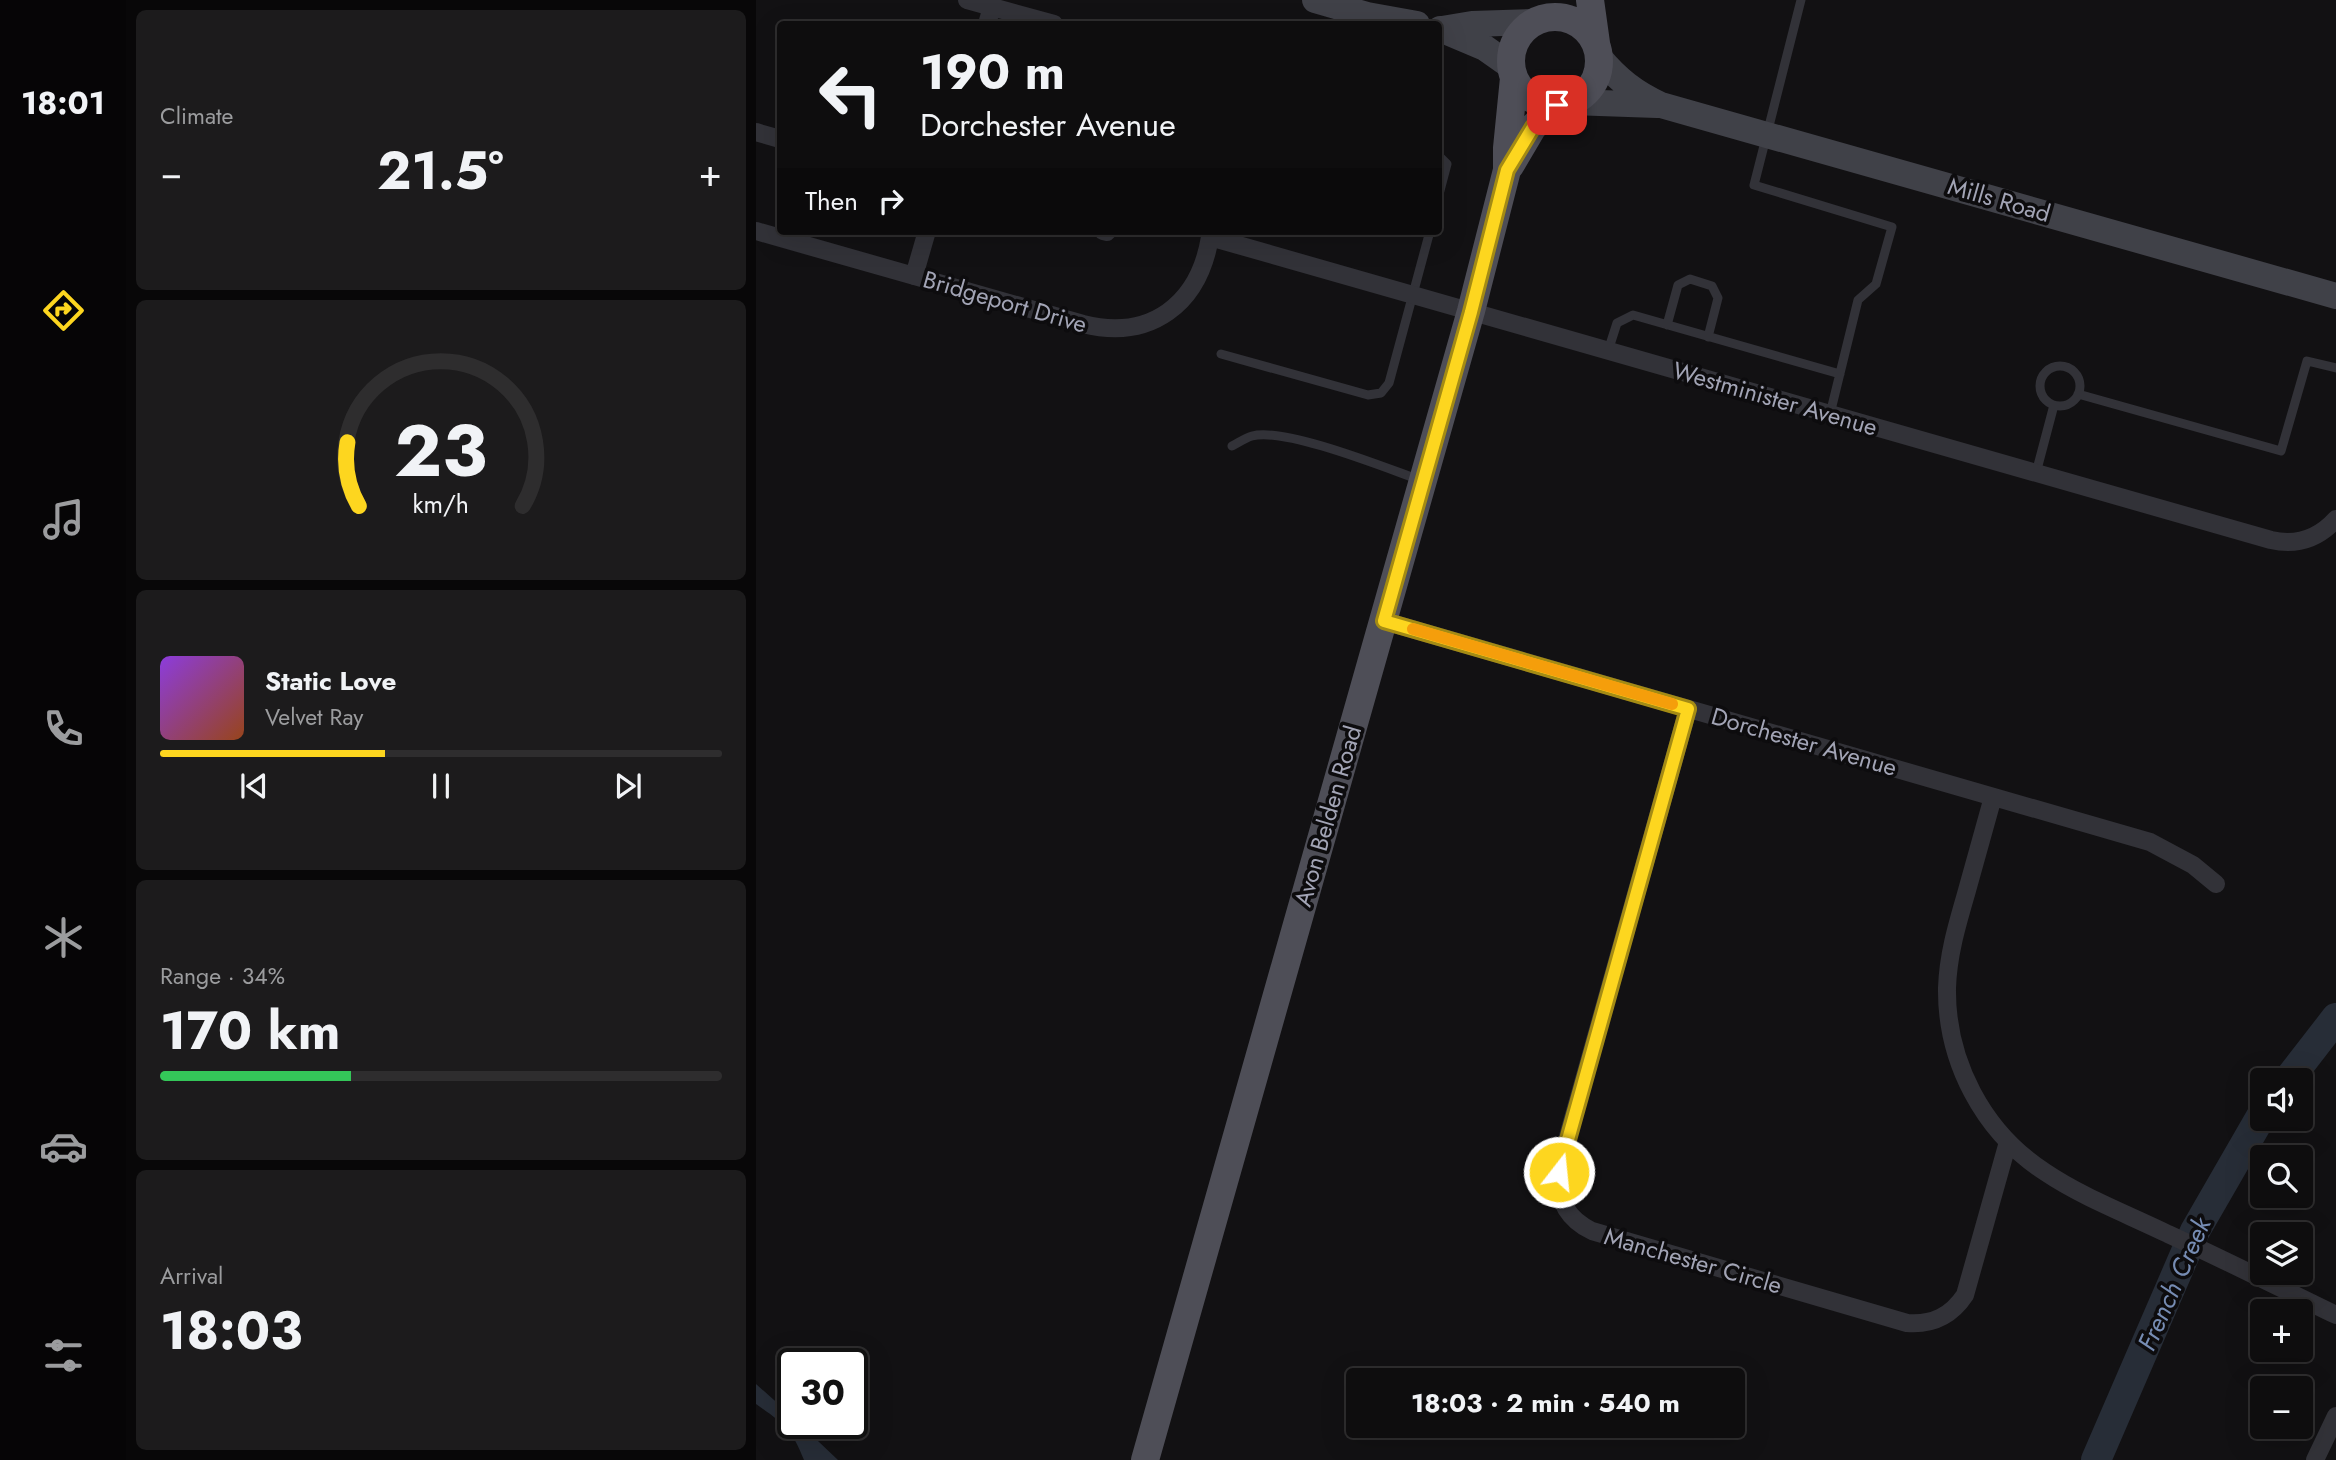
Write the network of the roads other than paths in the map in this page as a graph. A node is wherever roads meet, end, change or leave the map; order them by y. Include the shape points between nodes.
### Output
1 (967, 0) edge
2 (1315, 0) edge
3 (1590, 0) edge
4 (1801, 0) edge
5 (1548, 13) edge
6 (990, 16) edge
7 (1366, 20) edge
8 (1030, 21) edge
9 (1442, 26) edge
10 (1442, 31) edge
11 (1597, 50) junction
12 (1513, 72) junction
13 (1564, 104) junction
14 (1661, 105) junction
15 (756, 132) edge
16 (1768, 135) junction
17 (777, 138) edge
18 (1442, 159) edge
19 (1507, 170) junction
20 (1442, 183) edge
21 (756, 231) edge
22 (926, 235) edge
23 (1429, 235) edge
24 (1210, 237) joint
25 (915, 276) junction
26 (1413, 296) junction
27 (2336, 296) edge
28 (1471, 312) junction
29 (1667, 325) junction
30 (1708, 337) junction
31 (1608, 351) junction
32 (1221, 354) dead end
33 (2336, 368) edge
34 (1840, 374) junction
35 (2078, 394) junction
36 (2054, 405) junction
37 (1830, 414) junction
38 (1232, 446) dead end
39 (2036, 473) junction
40 (1423, 481) junction
41 (2336, 519) edge
42 (1384, 621) junction
43 (1688, 709) junction
44 (1993, 797) junction
45 (2216, 884) dead end
46 (2008, 1142) junction
47 (2336, 1315) edge
48 (2336, 1416) edge
49 (1145, 1460) edge
50 (2315, 1460) edge

1 - 6 street
2 - 7 street
3 - 11 main road
4 - 16 lane
5 - 9 street
5 - 11 main road via 1576,22
5 - 12 main road via 1516,41
6 - 8 street
10 - 12 street via 1485,48
11 - 13 main road via 1593,84
11 - 14 street, Mills Road via 1610,71
12 - 13 main road via 1532,99
12 - 19 main road, Avon Belden Road
13 - 14 street, Mills Road
13 - 19 main road, Avon Belden Road via 1533,127
14 - 16 street, Mills Road
15 - 17 street
16 - 27 street, Mills Road
16 - 34 lane via 1754,185 1892,227 1876,284 1858,300
18 - 20 lane via 1447,164
19 - 28 main road, Avon Belden Road
21 - 25 street, Bridgeport Drive
22 - 25 street
23 - 26 lane
24 - 25 street, Bridgeport Drive via 1204,264 1183,298 1166,314 1129,328 1097,328
24 - 26 street, Westminister Avenue
26 - 28 street, Westminister Avenue
26 - 32 lane via 1389,383 1381,393 1368,395
28 - 31 street, Westminister Avenue
28 - 40 main road, Avon Belden Road
29 - 30 lane
29 - 30 lane via 1678,285 1690,279 1712,286 1718,298
29 - 31 lane via 1633,315 1617,323
30 - 34 lane
31 - 37 street, Westminister Avenue
33 - 35 lane via 2307,361 2281,451
34 - 37 lane
35 - 36 lane via 2067,405
35 - 36 lane via 2080,384 2074,372 2062,367 2049,370 2040,387 2044,399
36 - 39 lane
37 - 39 street, Westminister Avenue
38 - 40 lane via 1252,436 1270,434 1343,452
39 - 41 street, Westminister Avenue via 2283,543 2312,539
40 - 42 main road, Avon Belden Road
42 - 43 street, Dorchester Avenue
42 - 49 main road, Avon Belden Road
43 - 44 street, Dorchester Avenue
43 - 46 street, Manchester Circle via 1559,1172 1561,1199 1569,1215 1592,1231 1921,1324 1947,1315 1965,1294
44 - 45 street, Dorchester Avenue via 2150,842 2193,865
44 - 46 street via 1951,951 1948,1008 1963,1074
46 - 47 street via 2053,1177
48 - 50 street

